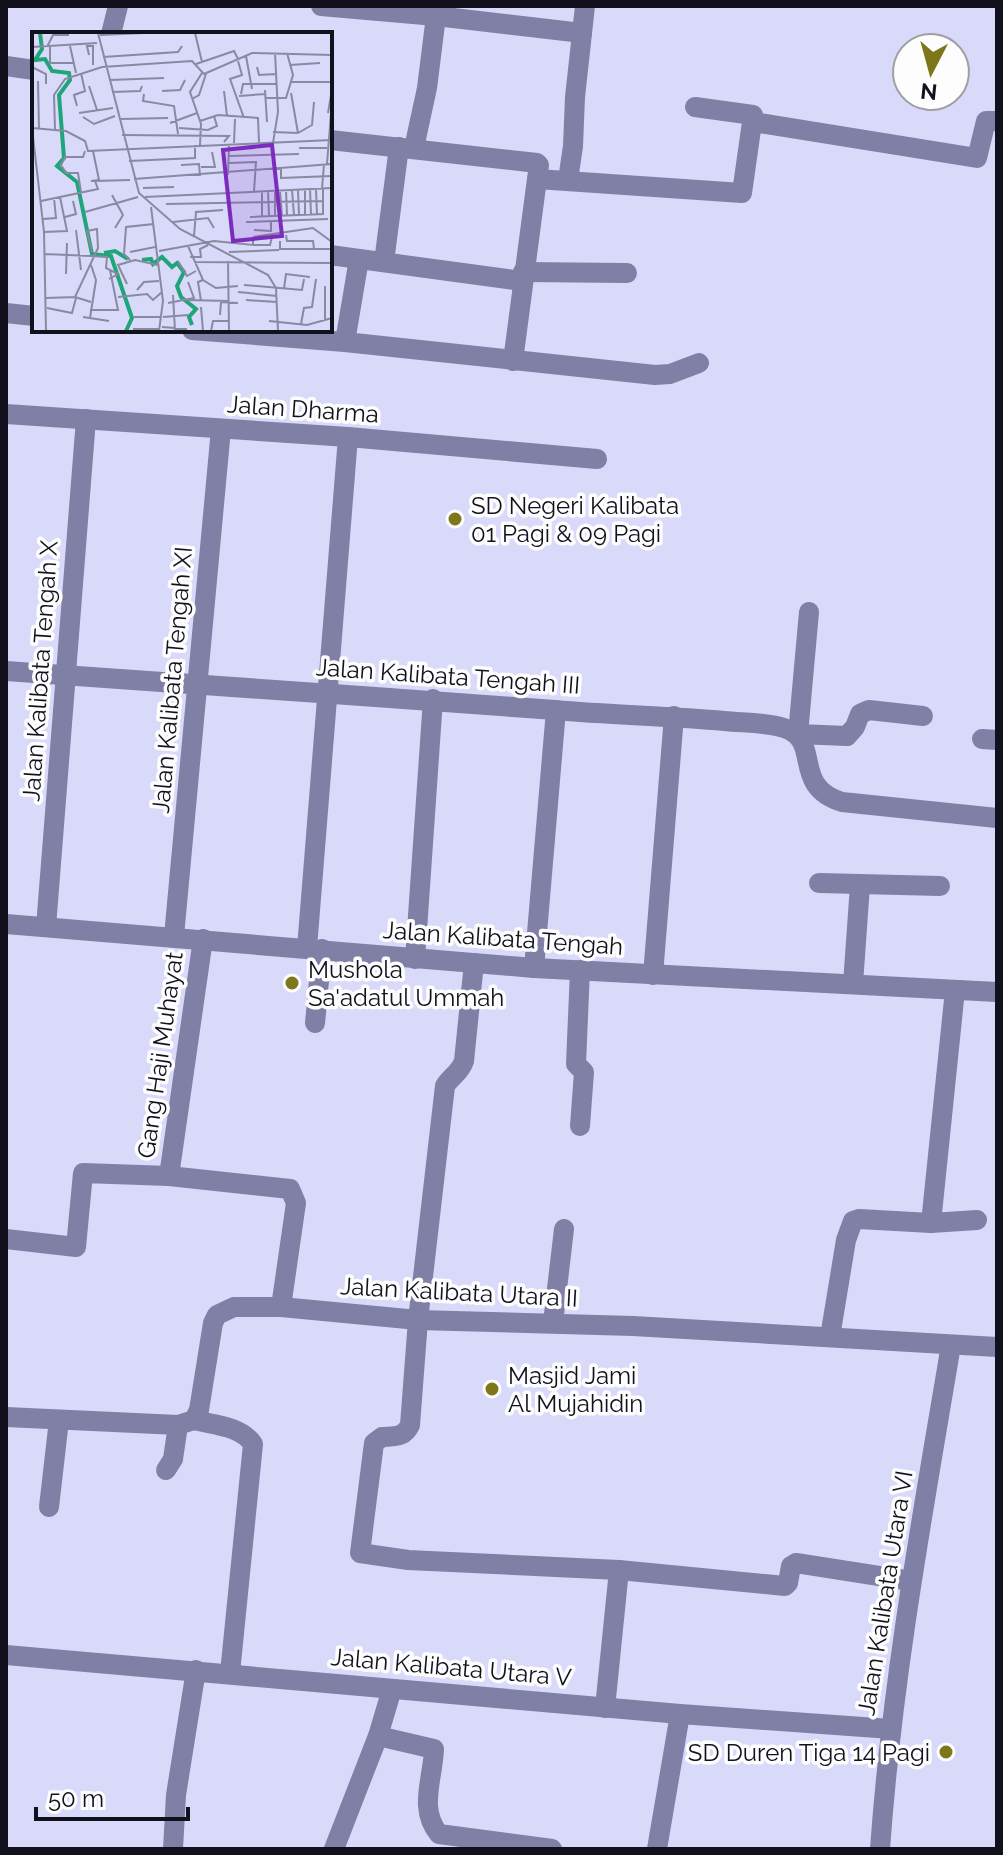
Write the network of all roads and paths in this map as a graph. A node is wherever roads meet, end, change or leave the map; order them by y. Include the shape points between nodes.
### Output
1 (118, 6) edge
2 (321, 6) edge
3 (585, 6) edge
4 (436, 16) junction
5 (112, 32) edge
6 (582, 33) junction
7 (6, 66) edge
8 (32, 70) edge
9 (695, 107) dead end
10 (753, 119) junction
11 (997, 121) edge
12 (332, 140) edge
13 (407, 148) junction
14 (537, 179) junction
15 (568, 180) junction
16 (332, 255) edge
17 (359, 259) junction
18 (384, 262) junction
19 (627, 273) dead end
20 (523, 277) junction
21 (6, 313) edge
22 (32, 316) edge
23 (218, 332) edge
24 (345, 342) junction
25 (513, 361) junction
26 (699, 363) dead end
27 (6, 414) edge
28 (86, 419) junction
29 (221, 429) junction
30 (348, 437) junction
31 (597, 459) dead end
32 (809, 612) dead end
33 (6, 671) edge
34 (66, 675) junction
35 (198, 684) junction
36 (328, 693) junction
37 (433, 699) junction
38 (556, 710) junction
39 (674, 716) junction
40 (923, 716) dead end
41 (798, 734) junction
42 (997, 818) edge
43 (819, 883) dead end
44 (860, 885) junction
45 (940, 886) dead end
46 (6, 924) edge
47 (46, 927) junction
48 (174, 936) junction
49 (203, 939) junction
50 (314, 949) junction
51 (415, 959) junction
52 (474, 963) junction
53 (534, 968) junction
54 (580, 970) junction
55 (653, 975) junction
56 (853, 984) junction
57 (955, 990) junction
58 (997, 992) edge
59 (315, 1023) dead end
60 (580, 1126) dead end
61 (169, 1176) junction
62 (977, 1220) dead end
63 (931, 1223) junction
64 (564, 1229) dead end
65 (6, 1239) edge
66 (281, 1307) junction
67 (418, 1320) junction
68 (553, 1323) junction
69 (830, 1337) junction
70 (951, 1345) junction
71 (997, 1347) edge
72 (6, 1417) edge
73 (59, 1420) junction
74 (186, 1423) junction
75 (166, 1470) dead end
76 (49, 1507) dead end
77 (619, 1570) junction
78 (911, 1581) junction
79 (6, 1655) edge
80 (196, 1670) junction
81 (230, 1673) junction
82 (392, 1689) junction
83 (605, 1708) junction
84 (680, 1714) junction
85 (891, 1729) junction
86 (378, 1736) junction
87 (439, 1842) edge
88 (173, 1849) edge
89 (334, 1849) edge
90 (552, 1849) edge
91 (657, 1849) edge
92 (880, 1849) edge

1 - 5 street
2 - 4 street
3 - 6 street
4 - 6 street
4 - 13 street via 427,88
6 - 15 street
7 - 8 street
9 - 10 street
10 - 11 street via 977,158 986,121
10 - 15 street via 739,194
12 - 13 street
13 - 14 street via 537,163
13 - 18 street
14 - 15 street
14 - 20 street
16 - 17 street
17 - 18 street
17 - 24 street
18 - 20 street
19 - 20 street
20 - 25 street
21 - 22 street
23 - 24 street
24 - 25 street
25 - 26 street via 655,375
27 - 28 street, Jalan Dharma
28 - 29 street, Jalan Dharma
28 - 34 street, Jalan Kalibata Tengah X
29 - 30 street, Jalan Dharma
29 - 35 street, Jalan Kalibata Tengah XI
30 - 31 street, Jalan Dharma
30 - 36 street
32 - 41 street
33 - 34 street, Jalan Kalibata Tengah III
34 - 35 street, Jalan Kalibata Tengah III
34 - 47 street, Jalan Kalibata Tengah X
35 - 36 street, Jalan Kalibata Tengah III
35 - 48 street, Jalan Kalibata Tengah XI
36 - 37 street, Jalan Kalibata Tengah III
36 - 50 street
37 - 38 street, Jalan Kalibata Tengah III
37 - 51 street
38 - 39 street, Jalan Kalibata Tengah III
38 - 53 street
39 - 41 street, Jalan Kalibata Tengah III via 776,726
39 - 55 street
40 - 41 street, Jalan Kalibata Tengah III via 869,710 860,714 847,736
41 - 42 street via 820,792 842,802
43 - 44 street
44 - 45 street
44 - 56 street
46 - 47 street, Jalan Kalibata Tengah
47 - 48 street, Jalan Kalibata Tengah
48 - 49 street, Jalan Kalibata Tengah
49 - 50 street, Jalan Kalibata Tengah
49 - 61 street, Gang Haji Muhayat
50 - 51 street, Jalan Kalibata Tengah
50 - 59 street
51 - 52 street, Jalan Kalibata Tengah
52 - 53 street, Jalan Kalibata Tengah
52 - 67 street via 464,1061 445,1086
53 - 54 street, Jalan Kalibata Tengah
54 - 55 street, Jalan Kalibata Tengah
54 - 60 street
55 - 56 street, Jalan Kalibata Tengah
56 - 57 street, Jalan Kalibata Tengah
57 - 58 street, Jalan Kalibata Tengah
57 - 63 street
61 - 65 street via 83,1173 76,1247
61 - 66 street, Gang Haji Muhayat via 290,1189 296,1203
62 - 63 street
63 - 69 street via 853,1221
64 - 68 street
66 - 67 street, Jalan Kalibata Utara II
66 - 74 street, Jalan Kalibata Utara II via 234,1307 217,1315 199,1410
67 - 68 street, Jalan Kalibata Utara II
67 - 77 street via 410,1425 399,1436 374,1443 360,1553
68 - 69 street, Jalan Kalibata Utara II
69 - 70 street, Jalan Kalibata Utara II
70 - 71 street, Jalan Kalibata Utara II
70 - 78 street, Jalan Kalibata Utara VI
72 - 73 street
73 - 74 street
73 - 76 street
74 - 75 street
74 - 81 street via 238,1431 253,1444
77 - 78 street via 785,1586 796,1563
77 - 83 street
78 - 85 street, Jalan Kalibata Utara VI
79 - 80 street, Jalan Kalibata Utara V
80 - 81 street, Jalan Kalibata Utara V
80 - 88 street
81 - 82 street, Jalan Kalibata Utara V
82 - 83 street, Jalan Kalibata Utara V
82 - 86 street
83 - 84 street, Jalan Kalibata Utara V
84 - 85 street, Jalan Kalibata Utara V
84 - 91 street
85 - 92 street, Jalan Kalibata Utara VI
86 - 87 street via 434,1749 427,1809
86 - 89 street
87 - 90 street

